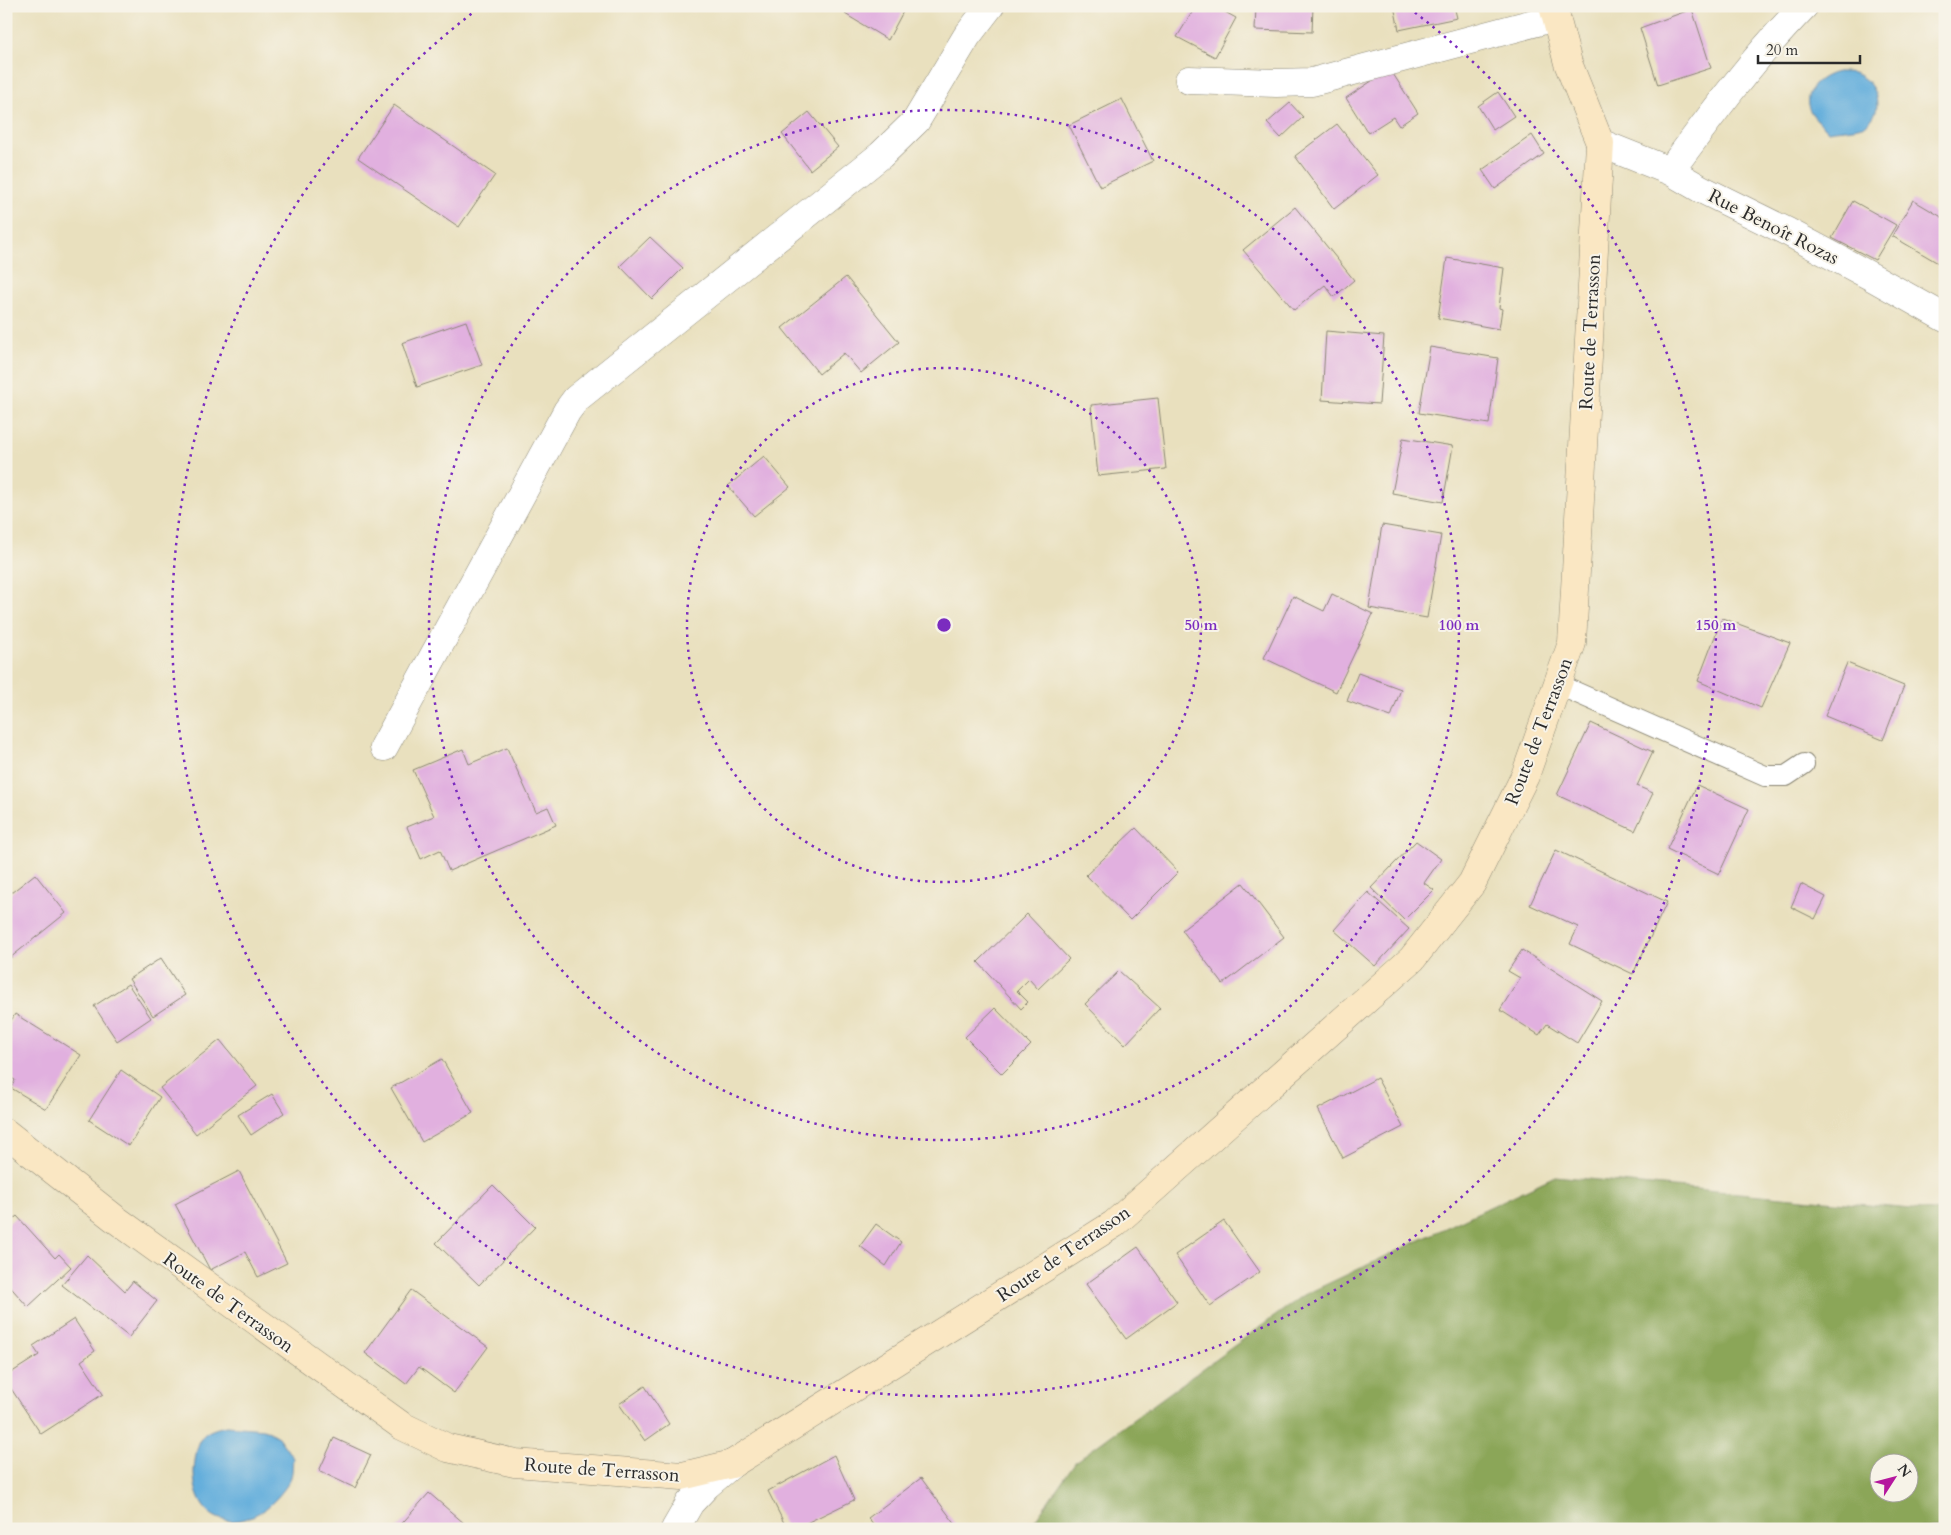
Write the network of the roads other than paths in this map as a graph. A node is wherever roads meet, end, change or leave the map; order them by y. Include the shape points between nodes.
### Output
1 (990, 6) edge
2 (1804, 6) edge
3 (1555, 12) edge
4 (1189, 80) dead end
5 (1600, 143) junction
6 (1670, 171) junction
7 (1945, 318) edge
8 (1557, 684) junction
9 (384, 747) dead end
10 (1804, 764) dead end
11 (6, 1133) edge
12 (732, 1464) junction
13 (675, 1529) edge

1 - 9 street via 967,36 916,121 882,155 576,398
2 - 6 street via 1746,71
3 - 4 street via 1312,82
3 - 5 street via 1568,63
5 - 6 street, Rue Benoît Rozas
5 - 8 street, Route de Terrasson via 1572,643
6 - 7 street, Rue Benoît Rozas
8 - 10 lane via 1765,776 1786,776
8 - 12 street, Route de Terrasson via 1525,776 1472,883 1412,959 1114,1224
11 - 12 street, Route de Terrasson via 114,1218 402,1426 448,1448 515,1463 682,1476
12 - 13 street via 690,1503

